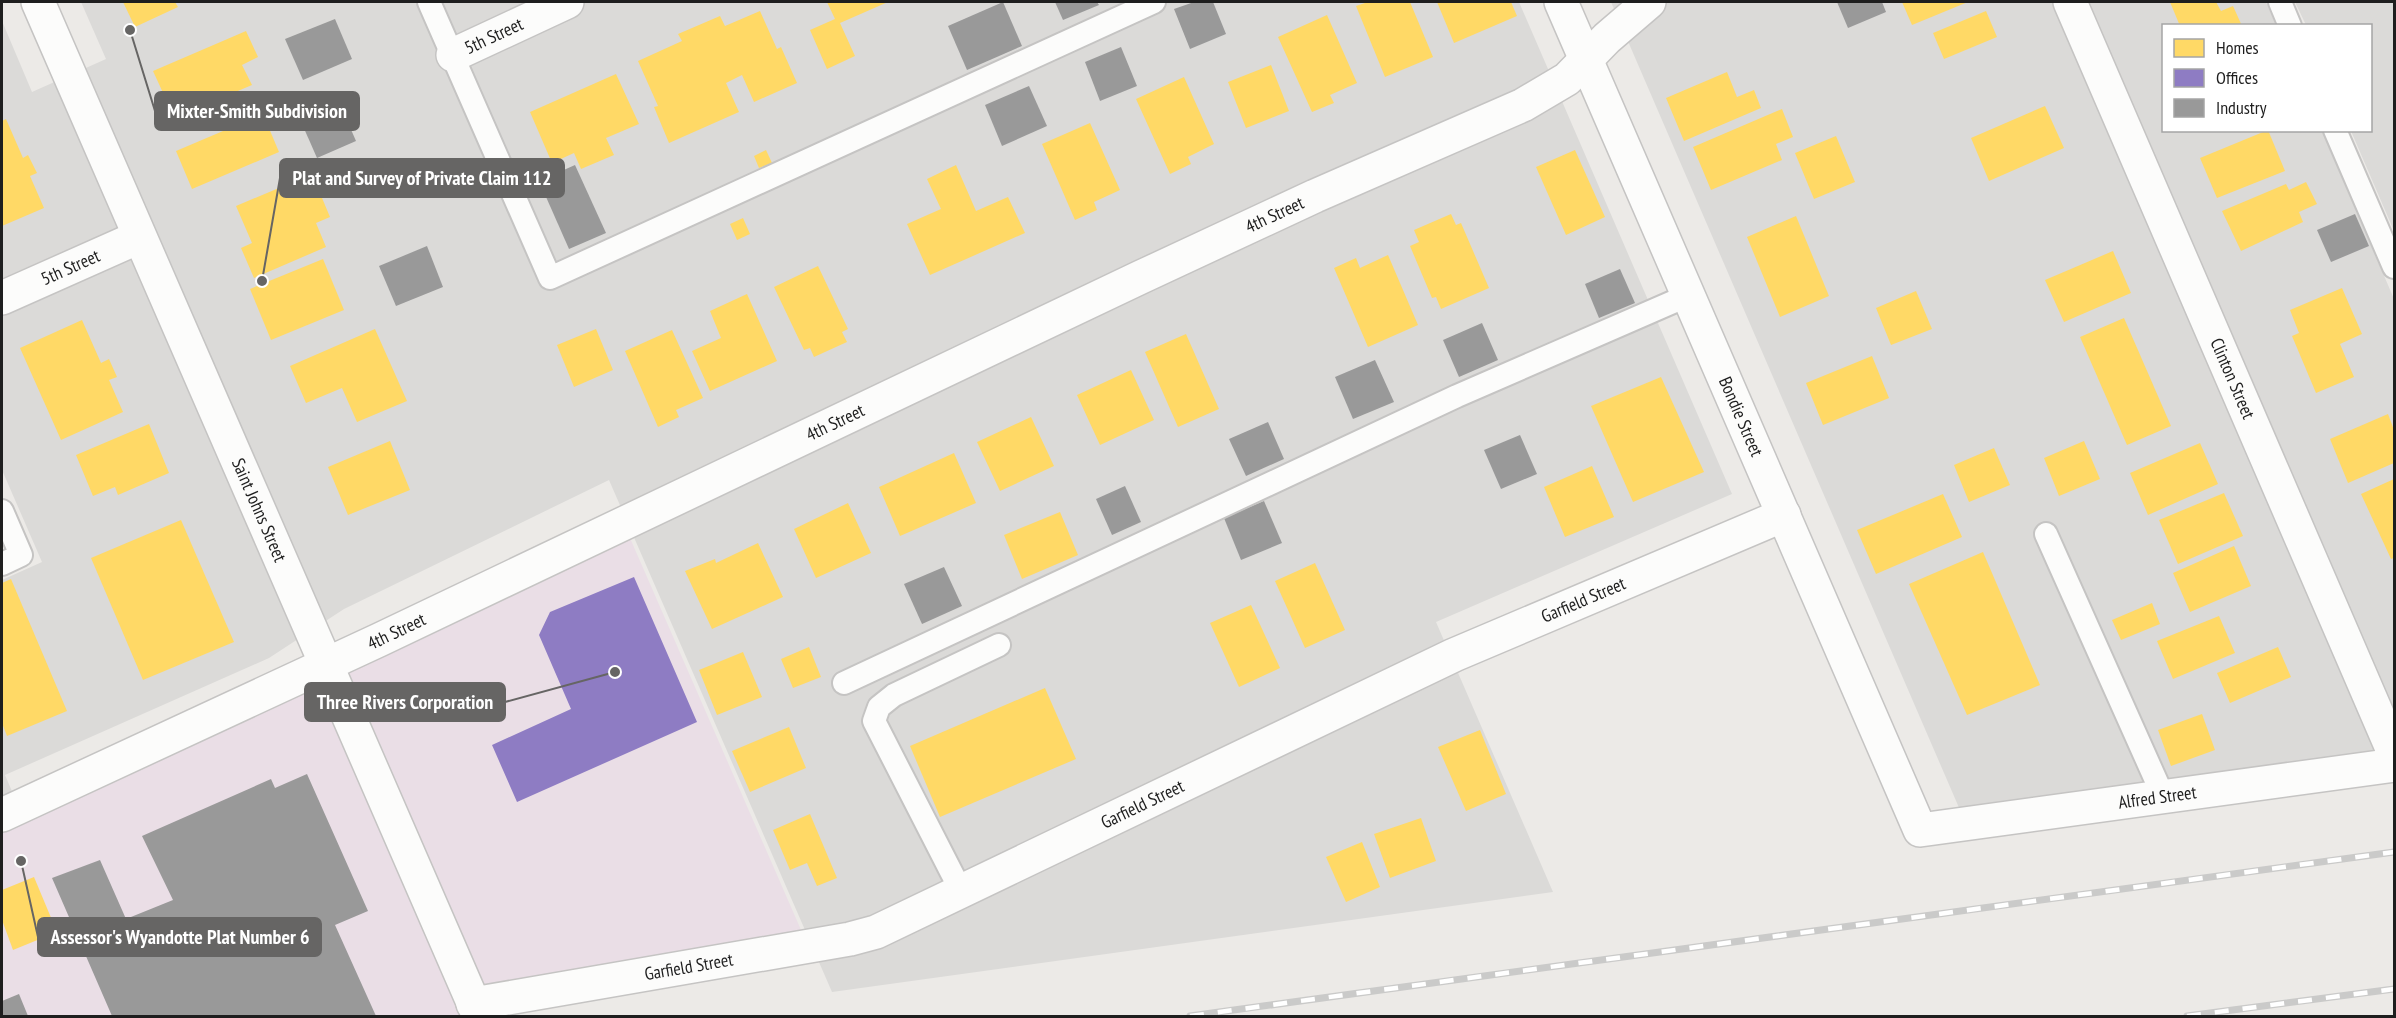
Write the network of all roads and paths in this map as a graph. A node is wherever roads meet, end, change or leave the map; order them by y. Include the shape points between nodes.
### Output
1 (38, 2) edge
2 (429, 2) edge
3 (567, 2) edge
4 (1154, 2) edge
5 (1561, 2) edge
6 (1649, 2) edge
7 (2070, 2) edge
8 (2280, 2) edge
9 (2289, 24) edge
10 (453, 55) junction
11 (1586, 59) junction
12 (2336, 132) edge
13 (139, 237) junction
14 (2394, 267) edge
15 (1689, 295) junction
16 (2, 298) edge
17 (2, 511) edge
18 (1784, 515) junction
19 (2046, 534) dead end
20 (2, 564) edge
21 (999, 645) dead end
22 (326, 665) junction
23 (844, 683) dead end
24 (2394, 753) edge
25 (2394, 765) edge
26 (2163, 796) junction
27 (2, 814) edge
28 (1920, 830) joint
29 (961, 891) junction
30 (476, 1010) edge

1 - 13 street, Saint Johns Street
2 - 10 lane
3 - 10 street, 5th Street
4 - 10 lane via 550,278
5 - 11 street, Bondie Street
6 - 11 street, 4th Street
7 - 24 street, Clinton Street
8 - 9 lane
11 - 15 street, Bondie Street
11 - 22 street, 4th Street via 1567,79 1523,105 1141,277
12 - 14 lane
13 - 16 street, 5th Street
13 - 22 street, Saint Johns Street
15 - 18 street, Bondie Street
15 - 23 lane via 1446,401
17 - 20 lane via 21,555
18 - 28 street, Bondie Street
18 - 29 street, Garfield Street via 1454,655
19 - 26 lane
21 - 29 lane via 894,695 879,707 874,721
22 - 27 street, 4th Street
22 - 30 street, Saint Johns Street
25 - 26 street, Alfred Street
26 - 28 street, Alfred Street
29 - 30 street, Garfield Street via 876,932 850,939

